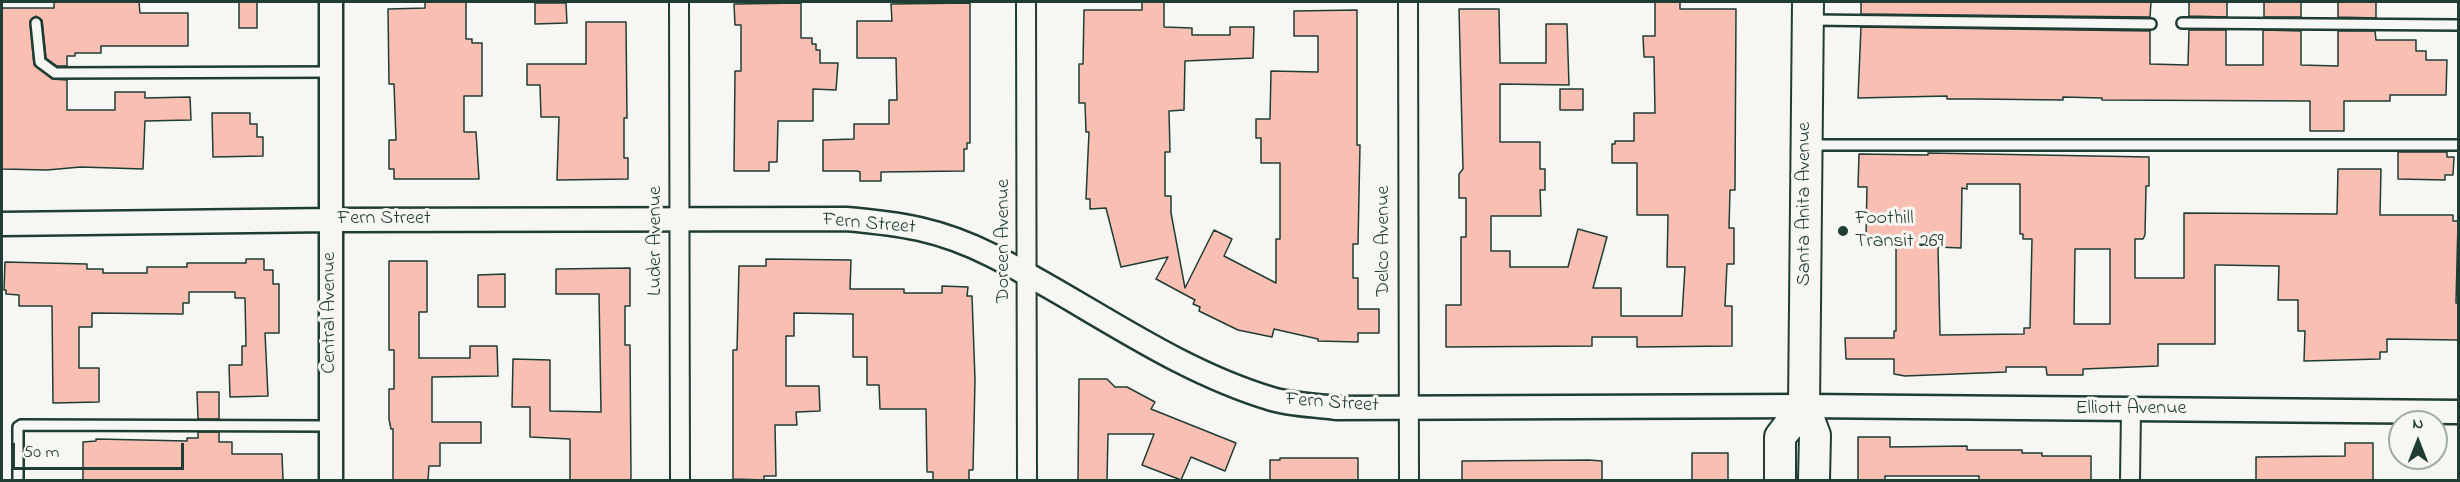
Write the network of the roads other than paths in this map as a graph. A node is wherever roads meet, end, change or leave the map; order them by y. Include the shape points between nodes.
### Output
1 (331, 2) edge
2 (679, 2) edge
3 (1026, 2) edge
4 (1408, 2) edge
5 (1807, 11) edge
6 (36, 23) dead end
7 (2182, 23) dead end
8 (2151, 24) dead end
9 (2458, 25) edge
10 (332, 72) junction
11 (1807, 145) junction
12 (2458, 145) edge
13 (680, 219) junction
14 (331, 220) junction
15 (2, 224) edge
16 (1028, 273) junction
17 (1804, 406) junction
18 (1408, 407) junction
19 (2131, 410) junction
20 (2458, 412) edge
21 (331, 426) junction
22 (18, 480) edge
23 (331, 480) edge
24 (680, 480) edge
25 (1028, 480) edge
26 (1408, 480) edge
27 (1780, 480) edge
28 (1814, 480) edge
29 (2130, 480) edge

1 - 10 street, Central Avenue
2 - 13 street, Luder Avenue
3 - 16 street, Doreen Avenue
4 - 18 street, Delco Avenue
5 - 8 lane
5 - 11 main road, Santa Anita Avenue
6 - 10 lane via 40,62 55,73
7 - 9 lane
10 - 14 street, Central Avenue
11 - 12 lane
11 - 17 main road, Santa Anita Avenue
13 - 14 street, Fern Street
13 - 16 street, Fern Street via 846,219 911,225 965,242
13 - 24 street, Luder Avenue
14 - 15 street, Fern Street
14 - 21 street, Central Avenue
16 - 18 street, Fern Street via 1222,382 1275,400 1336,408
16 - 25 street, Doreen Avenue
17 - 18 street, Fern Street
17 - 19 street, Elliott Avenue
17 - 27 main road via 1780,436
17 - 28 main road, Santa Anita Avenue via 1815,435
18 - 26 street, Delco Avenue
19 - 20 street, Elliott Avenue
19 - 29 street
21 - 22 lane via 21,425
21 - 23 street, Central Avenue

